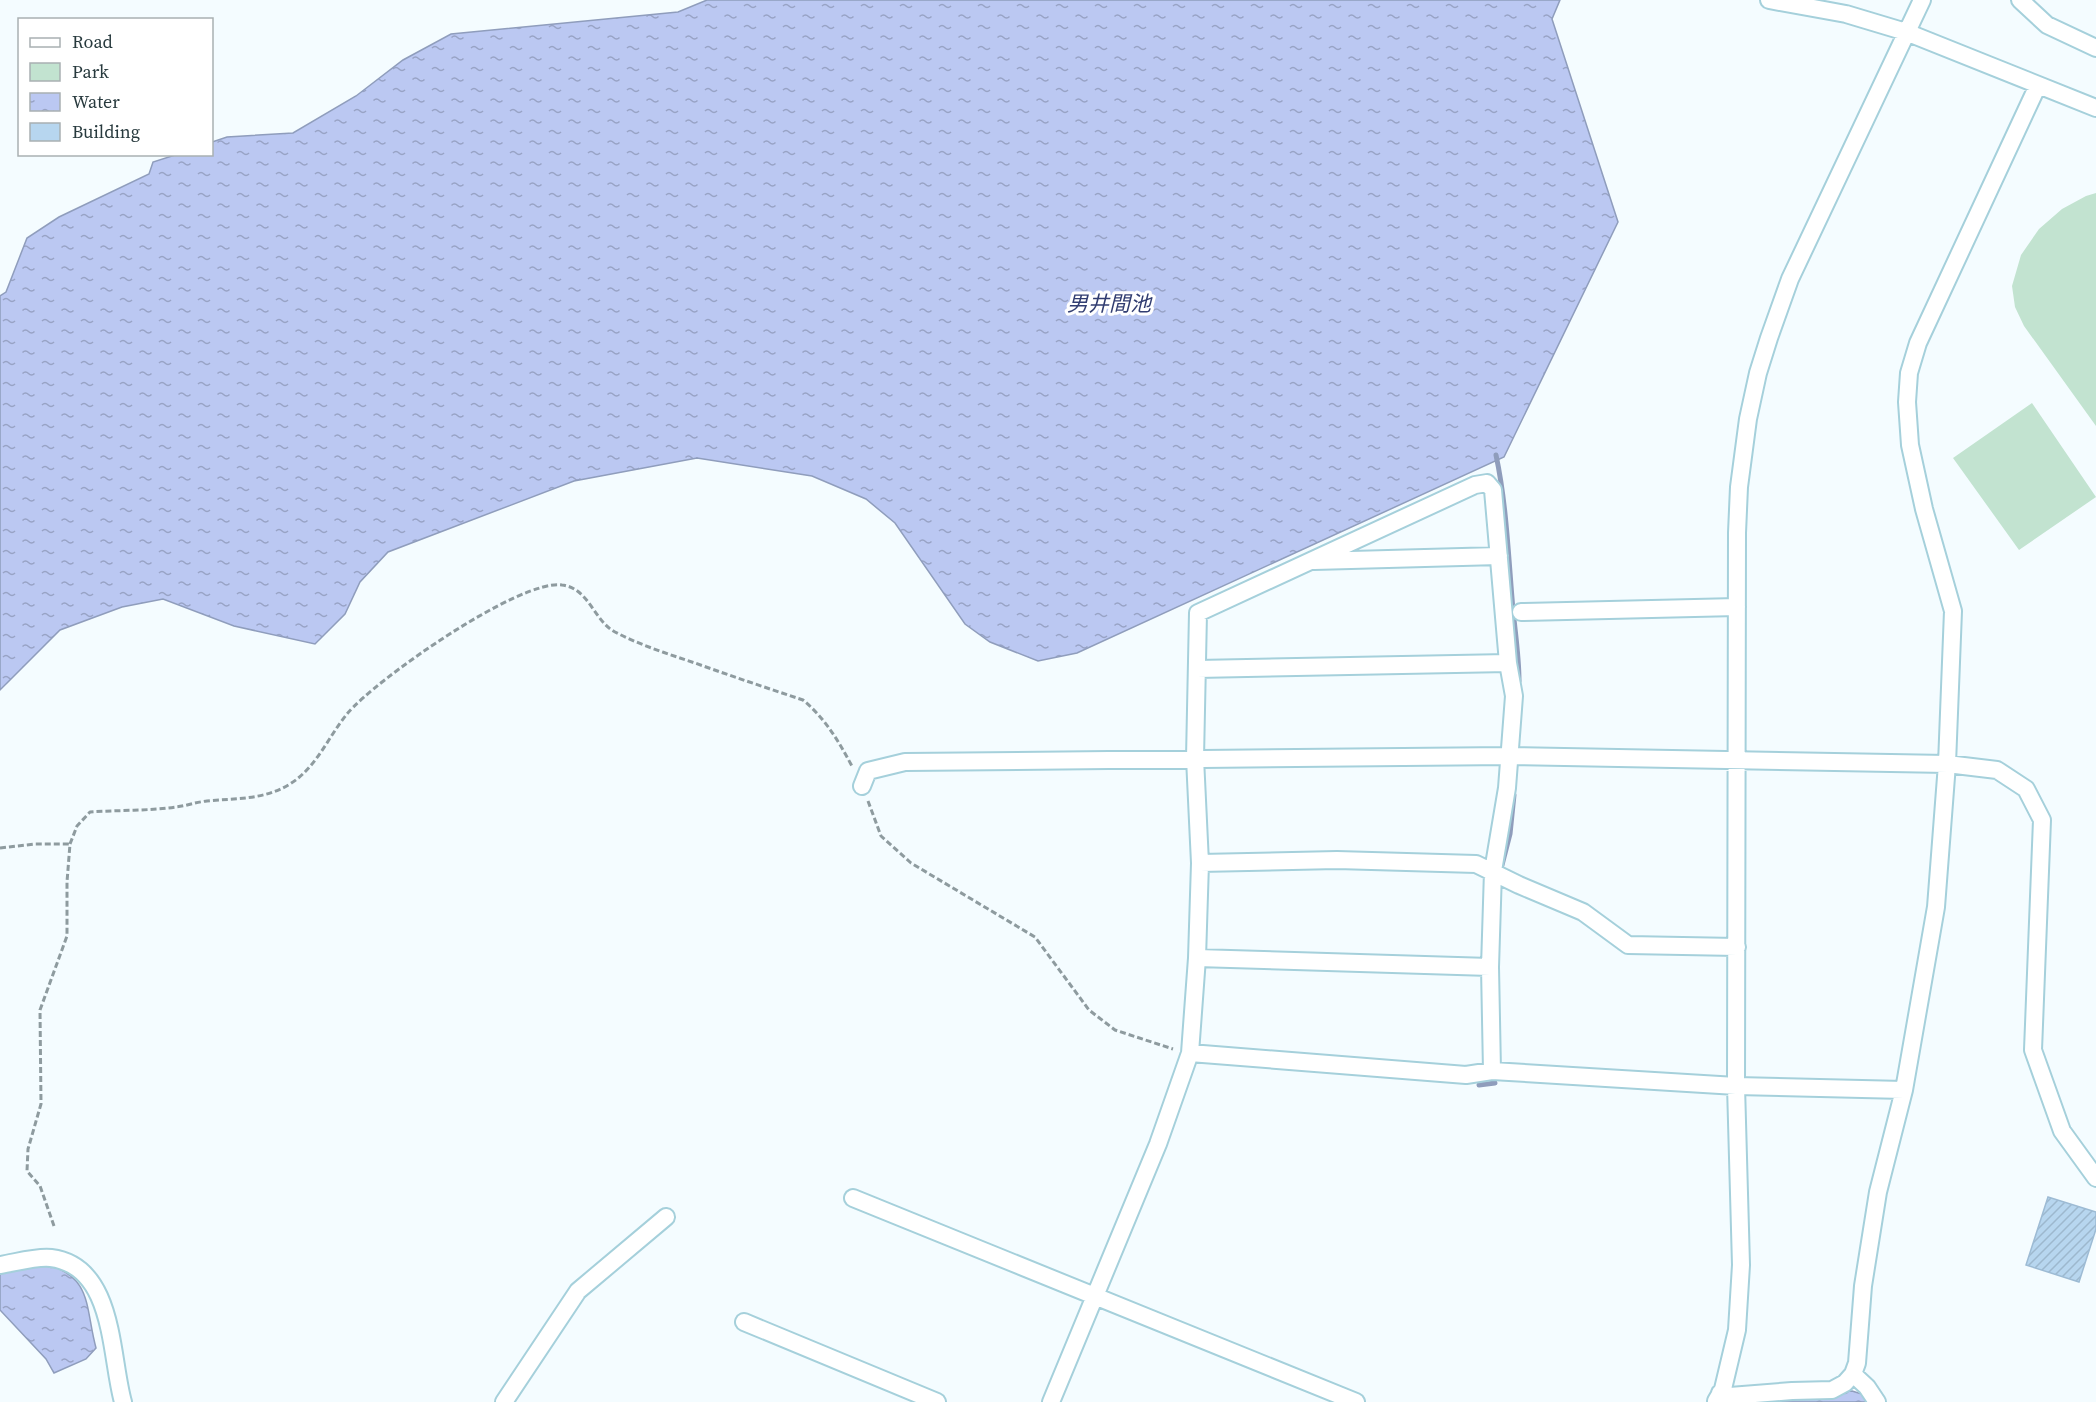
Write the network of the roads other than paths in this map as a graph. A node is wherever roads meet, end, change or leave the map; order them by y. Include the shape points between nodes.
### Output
1 (1769, 0) edge
2 (1922, 0) edge
3 (2020, 0) edge
4 (1906, 32) junction
5 (2096, 48) edge
6 (2038, 85) junction
7 (2096, 108) edge
8 (1499, 556) junction
9 (1307, 561) junction
10 (1737, 607) junction
11 (1521, 612) dead end
12 (1508, 663) junction
13 (1197, 669) junction
14 (1509, 756) junction
15 (1194, 758) junction
16 (1736, 761) junction
17 (1947, 764) junction
18 (862, 786) road end
19 (1200, 863) junction
20 (1493, 872) junction
21 (1737, 947) junction
22 (1197, 958) junction
23 (1490, 967) junction
24 (1190, 1053) junction
25 (1492, 1071) junction
26 (1736, 1086) junction
27 (1904, 1090) junction
28 (2096, 1178) edge
29 (853, 1198) dead end
30 (666, 1217) dead end
31 (0, 1265) edge
32 (1095, 1295) junction
33 (744, 1322) dead end
34 (1853, 1374) junction
35 (1718, 1398) edge
36 (123, 1402) edge
37 (504, 1402) edge
38 (936, 1402) edge
39 (1051, 1402) edge
40 (1356, 1402) edge
41 (1876, 1402) edge

1 - 4 street via 1846,14
2 - 4 street
3 - 5 street via 2047,26
4 - 6 street
4 - 10 street via 1791,279 1758,373 1739,487
6 - 7 street
6 - 17 street via 1918,344 1909,373 1910,445 1953,611
8 - 9 street
8 - 9 street via 1493,490 1486,483
8 - 12 street
9 - 13 street via 1198,613
10 - 11 street
10 - 16 street
12 - 13 street
12 - 14 street via 1514,696
13 - 15 street
14 - 15 street
14 - 16 street
14 - 20 street
15 - 18 street via 905,762 868,771
15 - 19 street
16 - 17 street
16 - 21 street
17 - 27 street via 1936,908
17 - 28 street via 1996,770 2026,789 2042,820 2032,1050 2062,1131
19 - 20 street via 1336,860 1476,864
19 - 22 street
20 - 21 street via 1583,912 1628,945
20 - 23 street
21 - 26 street
22 - 23 street
22 - 24 street
23 - 25 street
24 - 25 street via 1466,1075
24 - 32 street via 1158,1144
25 - 26 street
26 - 27 street
26 - 35 street via 1740,1302 1730,1363
27 - 34 street via 1878,1192
29 - 32 street
30 - 37 street via 578,1291
31 - 36 street via 50,1258 73,1264 91,1281 110,1330
32 - 39 street
32 - 40 street
33 - 38 street
34 - 35 street via 1832,1390
34 - 41 street

